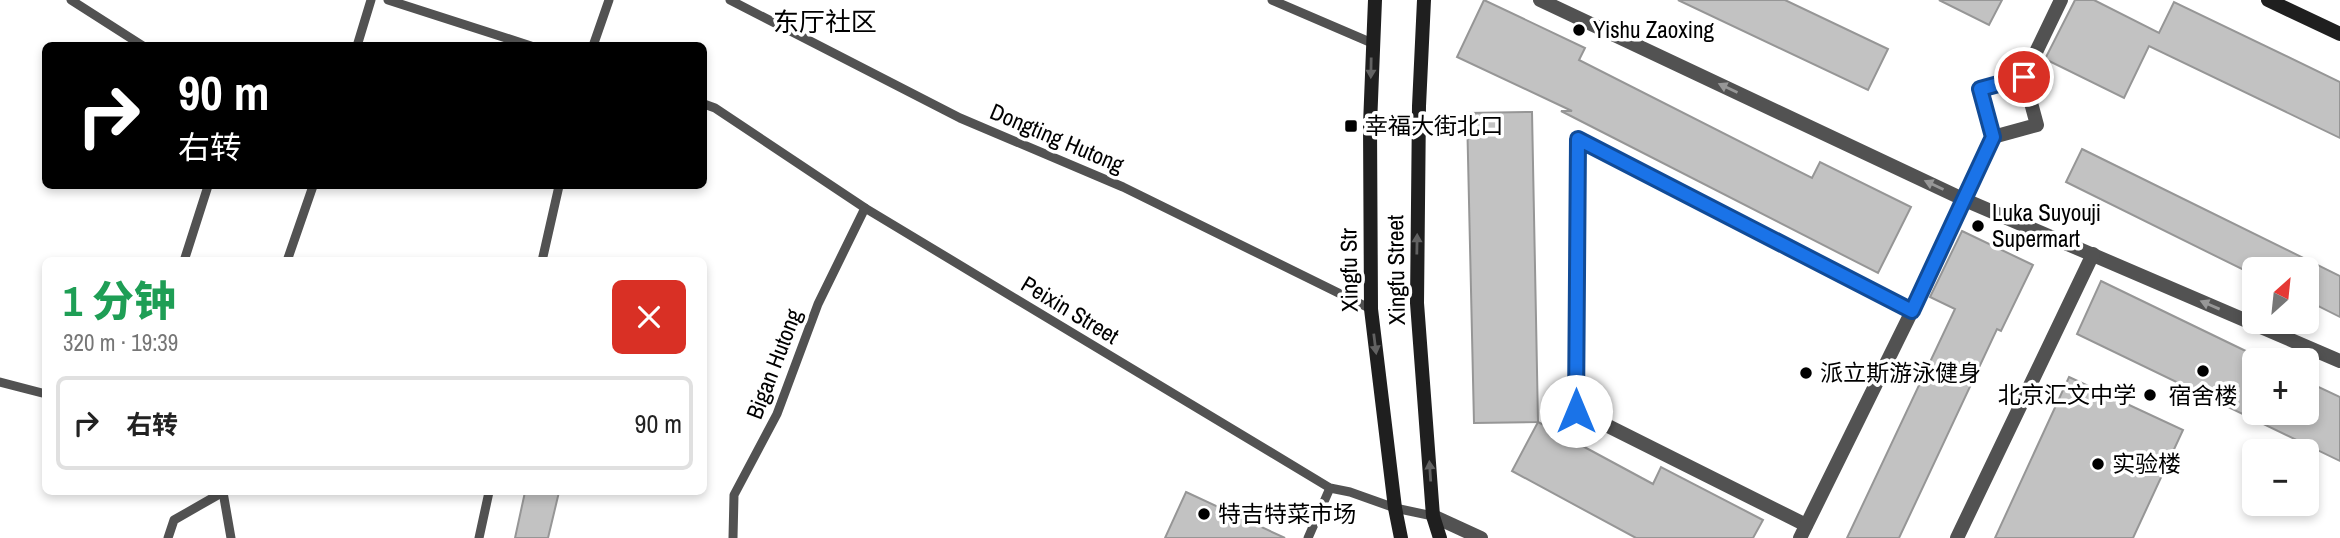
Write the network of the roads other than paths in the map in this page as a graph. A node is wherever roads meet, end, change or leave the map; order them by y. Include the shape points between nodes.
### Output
1 (71, 0) edge
2 (371, 0) edge
3 (388, 0) edge
4 (609, 0) edge
5 (730, 0) edge
6 (1272, 0) edge
7 (1375, 0) edge
8 (1424, 0) edge
9 (1540, 0) edge
10 (2061, 0) edge
11 (2268, 0) edge
12 (2340, 34) edge
13 (137, 42) edge
14 (358, 42) edge
15 (519, 42) edge
16 (594, 42) edge
17 (1372, 43) junction
18 (2024, 77) junction
19 (707, 105) edge
20 (1993, 137) junction
21 (207, 189) edge
22 (312, 189) edge
23 (558, 189) edge
24 (1965, 200) junction
25 (865, 208) junction
26 (2093, 254) junction
27 (185, 257) edge
28 (288, 257) edge
29 (543, 257) edge
30 (1371, 309) junction
31 (1912, 311) junction
32 (2340, 361) edge
33 (0, 382) edge
34 (42, 393) edge
35 (1330, 488) junction
36 (218, 495) edge
37 (224, 495) edge
38 (488, 495) edge
39 (1395, 509) junction
40 (1433, 516) junction
41 (1803, 531) edge
42 (168, 538) edge
43 (232, 538) edge
44 (479, 538) edge
45 (733, 538) edge
46 (1308, 538) edge
47 (1402, 538) edge
48 (1440, 538) edge
49 (1481, 538) edge
50 (1957, 538) edge

1 - 13 lane
2 - 14 lane
3 - 15 lane
4 - 16 lane
5 - 30 lane, Dongting Hutong via 960,118 1123,187
6 - 17 lane
7 - 17 main road, Xingfu Str
40 -> 8 main road, Xingfu Street via 1417,303
24 -> 9 street
10 - 18 street
11 - 12 main road
17 -> 30 main road, Xingfu Str
18 - 20 street via 1980,89
18 - 20 street via 2037,125
19 - 25 lane, Peixin Street
20 - 24 street
21 - 27 lane
22 - 28 lane
23 - 29 lane
24 - 26 street
24 - 31 street
25 - 35 lane, Peixin Street
25 - 45 lane, Bigan Hutong via 818,304 778,414 734,495
32 -> 26 street
26 - 50 street
30 -> 39 main road, Xingfu Str
31 - 41 street
31 - 41 street via 1578,139 1576,411
33 - 34 lane
35 - 39 lane, Peixin Street
35 - 46 lane
36 - 42 lane via 174,520
37 - 43 lane
38 - 44 lane
39 - 40 lane, Peixin Street
39 - 47 main road, Xingfu Str
40 - 48 main road, Xingfu Street
40 - 49 street

